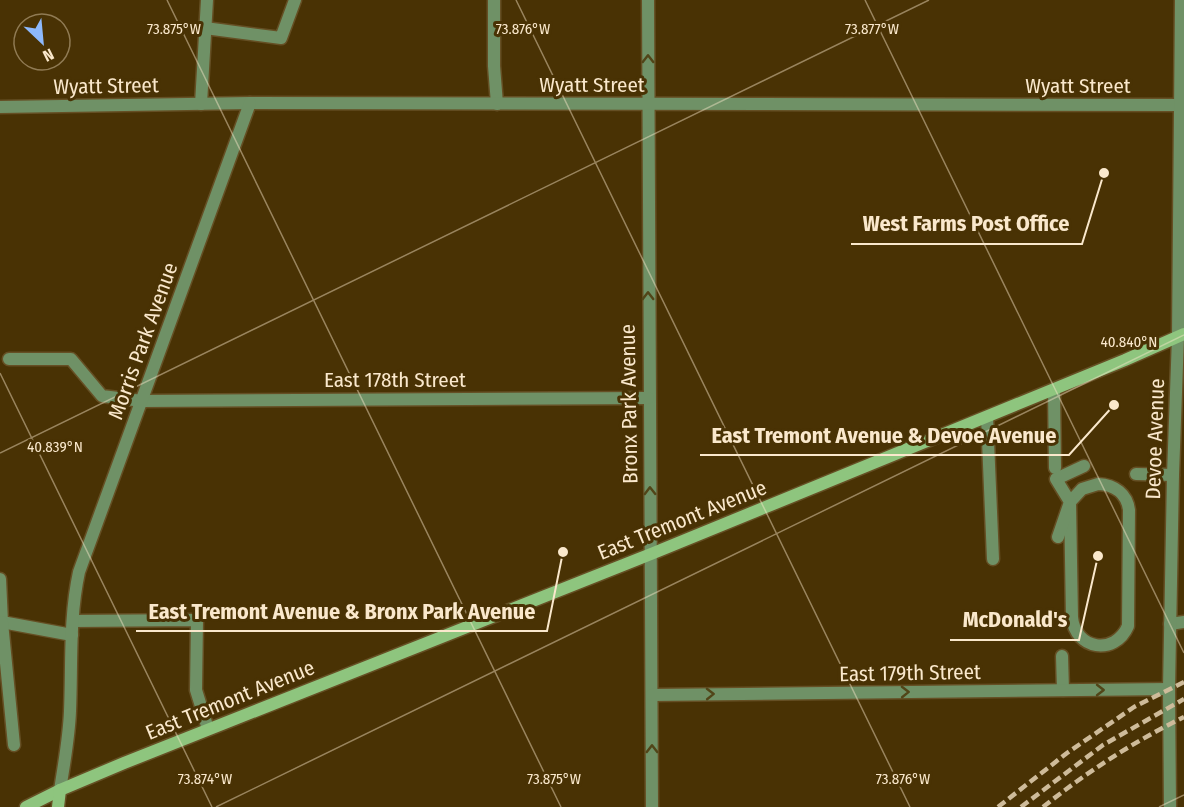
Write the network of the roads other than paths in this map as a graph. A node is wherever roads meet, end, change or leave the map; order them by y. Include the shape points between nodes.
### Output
1 (207, 0) edge
2 (295, 0) edge
3 (494, 0) edge
4 (648, 0) edge
5 (1181, 0) edge
6 (205, 28) junction
7 (201, 104) junction
8 (250, 104) junction
9 (497, 104) junction
10 (647, 104) junction
11 (1182, 106) edge
12 (0, 107) edge
13 (1181, 336) edge
14 (9, 359) dead end
15 (1054, 390) junction
16 (648, 398) junction
17 (142, 401) junction
18 (987, 417) junction
19 (1084, 466) dead end
20 (1055, 468) dead end
21 (1136, 474) dead end
22 (1173, 475) junction
23 (1070, 502) junction
24 (1178, 515) edge
25 (1058, 537) dead end
26 (651, 554) junction
27 (993, 559) dead end
28 (0, 579) edge
29 (73, 621) junction
30 (2, 622) junction
31 (1184, 622) edge
32 (1170, 624) junction
33 (72, 635) junction
34 (1062, 656) dead end
35 (1169, 689) junction
36 (1062, 690) junction
37 (652, 695) junction
38 (208, 729) junction
39 (14, 745) dead end
40 (60, 790) junction
41 (26, 807) edge
42 (58, 807) edge
43 (652, 807) edge
44 (1170, 807) edge

1 - 6 street
2 - 6 street via 281,38
3 - 9 street
10 -> 4 street, Bronx Park Avenue
5 - 11 street, Devoe Avenue
6 - 7 street
7 - 8 street, Wyatt Street
7 - 12 street, Wyatt Street
8 - 9 street, Wyatt Street
8 - 17 street, Morris Park Avenue
9 - 10 street, Wyatt Street
10 - 11 street, Wyatt Street
16 -> 10 street, Bronx Park Avenue
11 - 13 street, Devoe Avenue
13 - 15 main road, East Tremont Avenue
13 - 22 street, Devoe Avenue
14 - 17 street, East 178th Street via 71,359 102,396
15 - 18 main road, East Tremont Avenue
15 - 20 street
16 - 17 street, East 178th Street
26 -> 16 street, Bronx Park Avenue
17 - 29 street, Morris Park Avenue via 81,565
18 - 26 main road, East Tremont Avenue
18 - 27 street
19 - 23 street via 1056,479
21 - 22 street
22 - 24 street, Devoe Avenue
23 - 23 street via 1072,624 1084,641 1108,645 1123,636 1129,619 1128,503 1113,487 1098,484 1083,489
23 - 25 street
24 - 32 street, Devoe Avenue
26 - 37 street, Bronx Park Avenue
26 - 38 main road, East Tremont Avenue
28 - 30 street
29 - 33 street, Morris Park Avenue
29 - 38 street via 197,620 196,690
30 - 33 street
30 - 39 street
31 - 32 street
32 - 35 street, Devoe Avenue
33 - 40 street, Morris Park Avenue via 70,714
34 - 36 street
36 -> 35 street, East 179th Street
35 - 44 street, Devoe Avenue
37 -> 36 street, East 179th Street
43 -> 37 street, Bronx Park Avenue
38 - 40 main road, East Tremont Avenue
40 - 41 main road, East Tremont Avenue
40 - 42 main road, Morris Park Avenue

